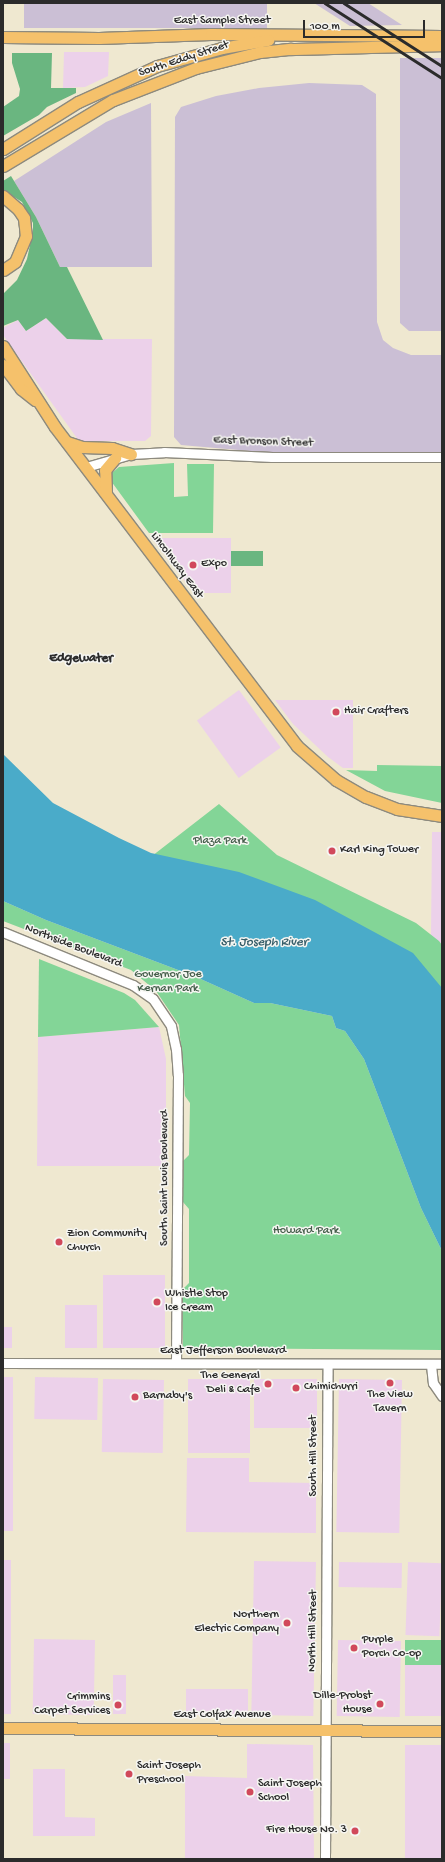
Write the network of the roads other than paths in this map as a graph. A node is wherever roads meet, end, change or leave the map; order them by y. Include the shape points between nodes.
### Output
1 (311, 35) junction
2 (442, 36) edge
3 (3, 37) edge
4 (442, 46) edge
5 (3, 149) edge
6 (3, 166) edge
7 (3, 196) edge
8 (3, 270) edge
9 (3, 346) edge
10 (4, 367) edge
11 (36, 400) junction
12 (67, 442) junction
13 (131, 454) junction
14 (442, 457) edge
15 (115, 458) junction
16 (86, 467) junction
17 (106, 494) junction
18 (442, 816) edge
19 (3, 932) edge
20 (153, 999) joint
21 (3, 1363) edge
22 (176, 1363) junction
23 (328, 1364) junction
24 (442, 1364) edge
25 (431, 1365) junction
26 (442, 1396) edge
27 (327, 1547) joint
28 (3, 1728) edge
29 (326, 1729) junction
30 (442, 1730) edge
31 (325, 1859) edge

1 - 2 main road, East Sample Street
1 - 3 main road, East Sample Street
1 - 5 main road, South Eddy Street via 222,48 157,66 78,102
4 - 6 main road, South Eddy Street via 291,49 260,52 202,66 113,100 84,115
7 - 8 main road via 24,218 26,236 15,262
9 - 11 main road via 29,384
10 - 11 main road via 21,389
11 - 12 main road, Lincolnway East
12 - 13 main road via 82,447 112,448
12 - 16 main road, Lincolnway East
13 - 14 street, East Bronson Street via 164,452 272,457
13 - 15 street, East Bronson Street
15 - 16 street, East Bronson Street
15 - 17 main road via 105,470
16 - 17 main road, Lincolnway East
17 - 18 main road, Lincolnway East via 297,746 336,780 366,797 397,809
19 - 20 street, Northside Boulevard via 124,980
20 - 22 street, South Saint Louis Boulevard via 171,1026 176,1049
21 - 22 street, East Jefferson Boulevard
22 - 23 street, East Jefferson Boulevard
23 - 25 street, East Jefferson Boulevard
23 - 27 street, South Hill Street
24 - 25 street, East Jefferson Boulevard
25 - 26 street via 433,1383
27 - 29 street, North Hill Street
28 - 29 main road, East Colfax Avenue
29 - 30 main road, East Colfax Avenue
29 - 31 street, North Hill Street

